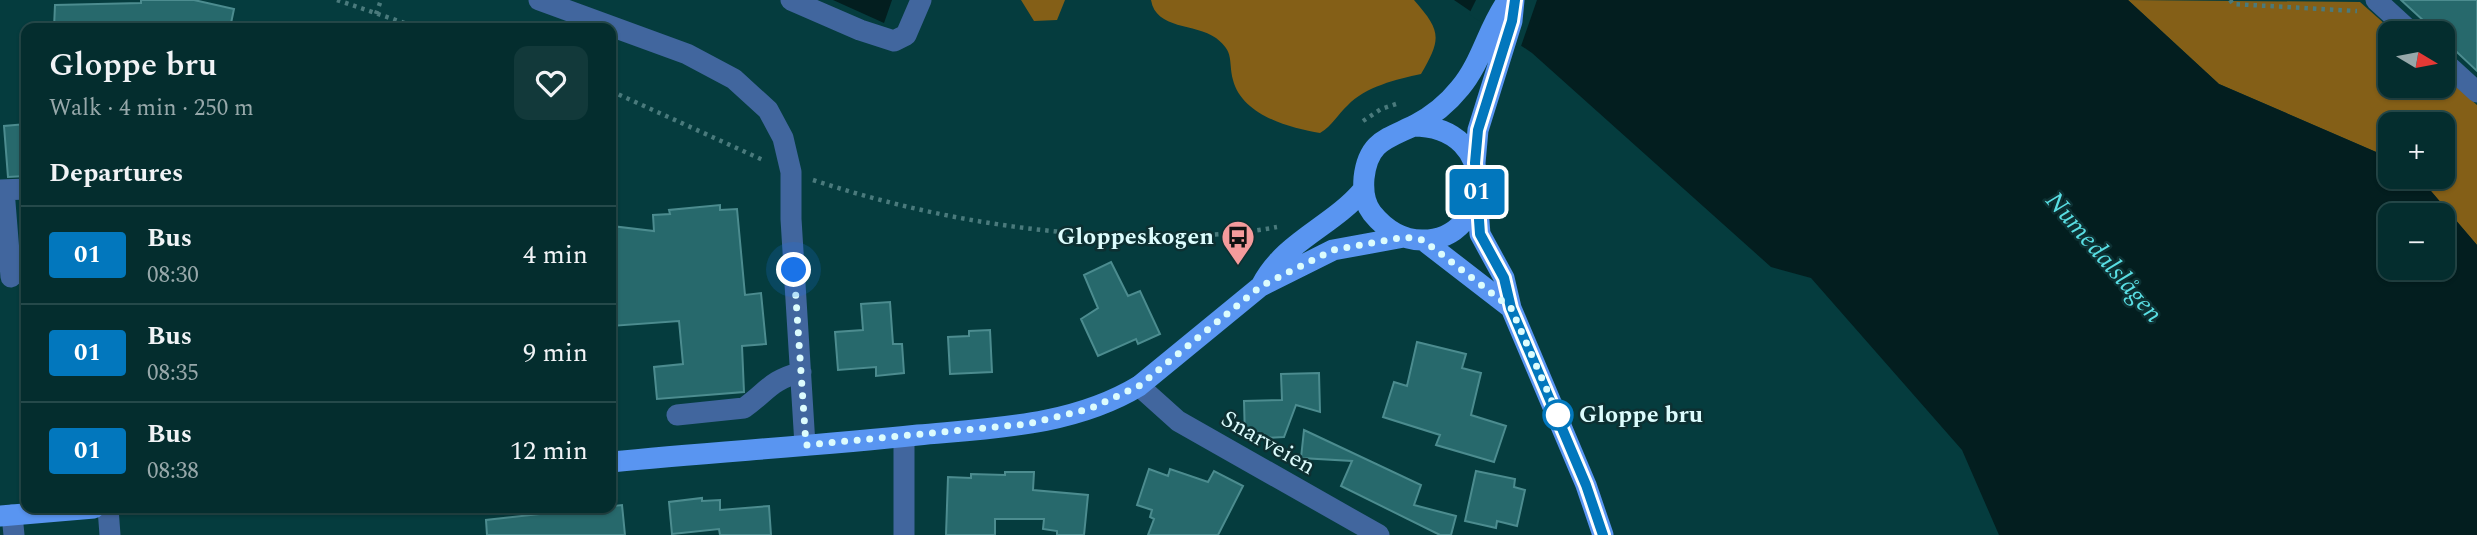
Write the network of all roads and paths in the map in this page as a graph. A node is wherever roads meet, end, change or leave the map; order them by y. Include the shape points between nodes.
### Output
1 (337, 0) edge
2 (381, 0) edge
3 (539, 0) edge
4 (791, 0) edge
5 (921, 0) edge
6 (1508, 0) edge
7 (1514, 0) edge
8 (2230, 0) edge
9 (2368, 6) edge
10 (376, 14) junction
11 (397, 21) joint
12 (2393, 21) edge
13 (403, 23) edge
14 (602, 23) edge
15 (616, 28) edge
16 (2455, 72) edge
17 (2477, 92) edge
18 (616, 93) edge
19 (1413, 126) junction
20 (1475, 163) junction
21 (791, 172) junction
22 (21, 189) edge
23 (2, 190) edge
24 (1363, 190) junction
25 (1477, 197) junction
26 (1275, 228) dead end
27 (1413, 239) junction
28 (11, 276) dead end
29 (1261, 286) junction
30 (1511, 308) junction
31 (801, 372) junction
32 (1139, 386) junction
33 (677, 415) dead end
34 (904, 437) junction
35 (806, 445) junction
36 (616, 462) edge
37 (33, 513) edge
38 (108, 513) edge
39 (9, 522) edge
40 (110, 535) edge
41 (904, 535) edge
42 (1379, 535) edge
43 (1603, 535) edge

1 - 10 path
2 - 10 path
3 - 14 street
4 - 5 street via 894,41 905,35
6 - 19 main road via 1460,88
7 - 20 main road via 1512,21 1486,100
8 - 9 path via 2233,4
9 - 12 street
10 - 11 path
11 - 13 path
15 - 21 street via 687,54 734,79 768,110 783,138
16 - 17 street
18 - 21 path
19 - 20 main road via 1440,128 1458,138
19 - 24 main road via 1388,136 1374,150 1366,164
20 - 25 main road
21 - 26 path via 938,216 1074,235 1198,236
21 - 31 street
22 - 23 street
23 - 28 street
24 - 27 main road via 1380,223
24 - 29 main road via 1347,209 1282,255
25 - 27 main road via 1453,230
25 - 30 main road via 1480,234 1504,278
27 - 29 main road via 1333,250
27 - 30 main road
29 - 32 main road
30 - 43 main road
31 - 33 street via 780,378 744,408
31 - 35 street
32 - 34 main road via 1073,414 1027,424
32 - 42 street, Snarveien via 1178,421
34 - 35 main road
34 - 41 street
35 - 36 main road
37 - 39 main road
38 - 40 street

